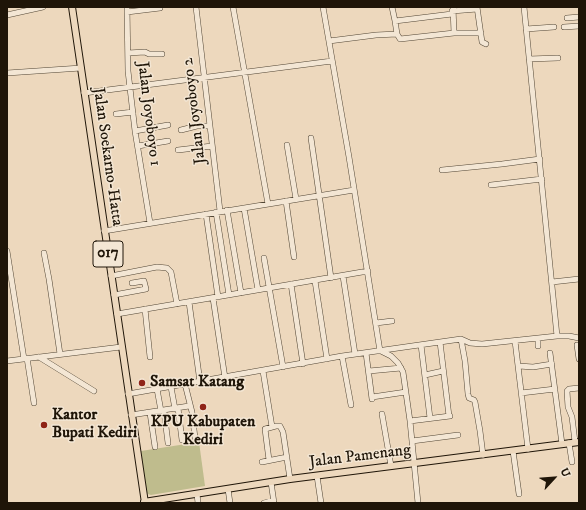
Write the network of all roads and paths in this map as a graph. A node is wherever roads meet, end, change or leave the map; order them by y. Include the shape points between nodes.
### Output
1 (43, 7) edge
2 (72, 7) edge
3 (196, 7) edge
4 (233, 7) edge
5 (323, 7) edge
6 (392, 7) edge
7 (524, 7) edge
8 (160, 8) dead end
9 (477, 8) edge
10 (127, 9) edge
11 (453, 11) edge
12 (7, 15) edge
13 (579, 17) edge
14 (567, 18) dead end
15 (395, 21) junction
16 (579, 26) edge
17 (554, 27) dead end
18 (564, 27) dead end
19 (526, 29) junction
20 (454, 33) junction
21 (481, 33) junction
22 (398, 36) junction
23 (329, 41) junction
24 (484, 43) dead end
25 (128, 53) junction
26 (162, 54) dead end
27 (558, 58) dead end
28 (529, 59) junction
29 (332, 61) junction
30 (81, 68) junction
31 (7, 73) edge
32 (245, 73) junction
33 (204, 77) junction
34 (130, 87) junction
35 (84, 93) junction
36 (133, 112) junction
37 (116, 114) dead end
38 (168, 125) dead end
39 (210, 126) junction
40 (181, 130) dead end
41 (135, 131) junction
42 (311, 138) dead end
43 (168, 141) dead end
44 (287, 145) dead end
45 (138, 146) junction
46 (212, 146) junction
47 (178, 150) dead end
48 (540, 159) junction
49 (442, 170) dead end
50 (542, 180) junction
51 (491, 185) dead end
52 (354, 190) junction
53 (319, 196) junction
54 (296, 199) junction
55 (286, 201) junction
56 (268, 204) junction
57 (244, 208) junction
58 (227, 210) junction
59 (218, 212) junction
60 (206, 214) junction
61 (150, 223) junction
62 (104, 231) junction
63 (44, 253) dead end
64 (7, 254) edge
65 (294, 256) dead end
66 (264, 258) dead end
67 (368, 271) junction
68 (112, 276) junction
69 (343, 276) junction
70 (331, 278) junction
71 (579, 279) edge
72 (315, 281) junction
73 (552, 282) junction
74 (132, 283) dead end
75 (291, 284) junction
76 (10, 285) edge
77 (270, 288) junction
78 (258, 290) junction
79 (241, 294) junction
80 (114, 296) junction
81 (229, 296) junction
82 (216, 298) junction
83 (189, 302) junction
84 (177, 304) junction
85 (145, 309) junction
86 (117, 314) junction
87 (392, 321) dead end
88 (376, 323) junction
89 (557, 336) junction
90 (538, 338) junction
91 (579, 338) edge
92 (461, 339) junction
93 (515, 341) junction
94 (440, 342) junction
95 (421, 345) junction
96 (577, 345) dead end
97 (538, 346) dead end
98 (122, 347) junction
99 (380, 351) junction
100 (366, 353) junction
101 (550, 353) dead end
102 (60, 354) junction
103 (355, 354) junction
104 (342, 356) junction
105 (39, 357) junction
106 (150, 357) dead end
107 (26, 359) junction
108 (327, 359) junction
109 (579, 359) edge
110 (7, 361) edge
111 (303, 364) junction
112 (552, 364) junction
113 (518, 366) junction
114 (283, 367) junction
115 (401, 368) junction
116 (263, 371) junction
117 (369, 371) junction
118 (443, 371) junction
119 (425, 375) junction
120 (225, 378) junction
121 (200, 382) junction
122 (185, 384) junction
123 (171, 387) junction
124 (579, 388) edge
125 (157, 389) junction
126 (555, 389) junction
127 (94, 391) dead end
128 (406, 392) junction
129 (521, 393) junction
130 (128, 394) junction
131 (34, 403) dead end
132 (351, 405) dead end
133 (189, 406) junction
134 (176, 409) junction
135 (163, 411) junction
136 (150, 413) junction
137 (382, 414) dead end
138 (131, 415) junction
139 (430, 418) junction
140 (410, 421) junction
141 (272, 427) junction
142 (458, 435) dead end
143 (195, 438) dead end
144 (182, 440) dead end
145 (412, 441) junction
146 (168, 443) dead end
147 (571, 443) edge
148 (155, 446) dead end
149 (528, 449) junction
150 (513, 451) junction
151 (483, 455) junction
152 (287, 457) junction
153 (269, 460) junction
154 (262, 462) dead end
155 (572, 462) dead end
156 (414, 463) junction
157 (391, 466) junction
158 (317, 476) junction
159 (290, 479) junction
160 (271, 482) junction
161 (228, 489) junction
162 (196, 494) junction
163 (519, 494) dead end
164 (144, 502) edge
165 (274, 502) edge
166 (198, 503) edge
167 (230, 503) edge
168 (264, 503) edge
169 (322, 503) edge
170 (418, 503) edge

1 - 12 street
2 - 30 main road, Jalan Soekarno-Hatta / 017
3 - 33 street, Jalan Joyoboyo 2
4 - 32 street
5 - 23 street
6 - 15 street
7 - 19 street
8 - 10 street
9 - 11 street
9 - 21 street
10 - 25 street, Jalan Joyoboyo 1
11 - 15 street
11 - 20 street
13 - 14 street
15 - 22 street
16 - 18 street
17 - 19 street
19 - 28 street
20 - 21 street
20 - 22 street
21 - 24 street
22 - 23 street via 376,35
23 - 29 street
25 - 26 street
25 - 34 street, Jalan Joyoboyo 1
27 - 28 street
28 - 48 street
29 - 32 street
29 - 52 street
30 - 31 street
30 - 35 main road, Jalan Soekarno-Hatta / 017
32 - 33 street
32 - 56 street
33 - 34 street
33 - 39 street, Jalan Joyoboyo 2
34 - 35 street
34 - 36 street, Jalan Joyoboyo 1
35 - 62 main road, Jalan Soekarno-Hatta / 017
36 - 37 street
36 - 41 street, Jalan Joyoboyo 1
38 - 41 street
39 - 40 street
39 - 46 street, Jalan Joyoboyo 2
41 - 45 street, Jalan Joyoboyo 1
42 - 53 street
43 - 45 street
44 - 54 street
45 - 61 street, Jalan Joyoboyo 1
46 - 47 street
46 - 59 street, Jalan Joyoboyo 2
48 - 49 street
48 - 50 street
50 - 51 street
50 - 73 street
52 - 53 street
52 - 67 street
53 - 54 street
53 - 70 street
54 - 55 street
55 - 56 street
55 - 65 street
56 - 57 street
57 - 58 street
57 - 78 street
58 - 59 street
58 - 79 street
59 - 60 street
59 - 81 street, Jalan Joyoboyo 2
60 - 61 street
60 - 82 street
61 - 62 street
62 - 68 main road, Jalan Soekarno-Hatta / 017
63 - 102 street
64 - 76 street
66 - 77 street
67 - 69 street
67 - 88 street
68 - 80 main road, Jalan Soekarno-Hatta / 017
68 - 84 street via 157,267 167,268 171,272
69 - 70 street
69 - 103 street
70 - 72 street
71 - 73 street
72 - 75 street
72 - 108 street
73 - 89 street
74 - 80 street via 144,281 146,290
75 - 77 street
75 - 111 street
76 - 107 street
77 - 78 street
77 - 114 street
78 - 79 street
79 - 81 street
80 - 86 main road, Jalan Soekarno-Hatta / 017
81 - 82 street
82 - 83 street
82 - 120 street
83 - 84 street
83 - 121 street
84 - 85 street
85 - 86 street
85 - 106 street
86 - 98 main road, Jalan Soekarno-Hatta / 017
87 - 88 street
88 - 99 street
89 - 90 street
89 - 91 street
90 - 93 street
90 - 97 street
92 - 93 street via 482,344
92 - 94 street
92 - 151 street via 468,394 475,402
93 - 113 street
94 - 95 street
94 - 118 street
95 - 99 street
95 - 119 street
96 - 109 street
98 - 102 street
98 - 130 main road, Jalan Soekarno-Hatta / 017
99 - 100 street
99 - 115 street via 391,356
100 - 103 street
100 - 117 street
101 - 112 street
102 - 105 street
103 - 104 street
104 - 108 street
104 - 132 street
105 - 107 street
105 - 127 street
107 - 110 street
107 - 131 street
108 - 111 street
111 - 114 street
112 - 113 street
112 - 126 street
113 - 129 street
114 - 116 street
115 - 117 street
115 - 128 street
116 - 120 street
116 - 141 street
117 - 128 street via 372,398
118 - 119 street
118 - 139 street via 450,416
119 - 139 street
120 - 121 street
121 - 122 street
122 - 123 street
122 - 133 street
123 - 125 street
123 - 134 street
124 - 147 street via 567,391 568,407 572,417
125 - 130 street
125 - 135 street
126 - 129 street
126 - 147 street
128 - 140 street
129 - 149 street
130 - 138 main road, Jalan Soekarno-Hatta / 017
133 - 134 street
133 - 143 street
134 - 135 street
134 - 144 street
135 - 136 street
135 - 146 street
136 - 138 street
136 - 148 street
137 - 157 street
138 - 164 main road, Jalan Soekarno-Hatta / 017
139 - 140 street
140 - 145 street
141 - 152 street via 282,428
141 - 153 street via 265,431
142 - 145 street
145 - 156 street
147 - 149 main road, Jalan Pamenang
147 - 155 street
149 - 150 main road, Jalan Pamenang
150 - 151 main road, Jalan Pamenang
150 - 163 street
151 - 156 main road, Jalan Pamenang
152 - 153 street
152 - 159 street
153 - 154 street
156 - 157 main road, Jalan Pamenang
156 - 170 street
157 - 158 main road, Jalan Pamenang
158 - 159 main road, Jalan Pamenang
158 - 169 street
159 - 160 main road, Jalan Pamenang
160 - 161 main road, Jalan Pamenang
160 - 165 street
161 - 162 main road, Jalan Pamenang
161 - 167 street
162 - 164 main road, Jalan Pamenang
162 - 166 street
165 - 168 street

